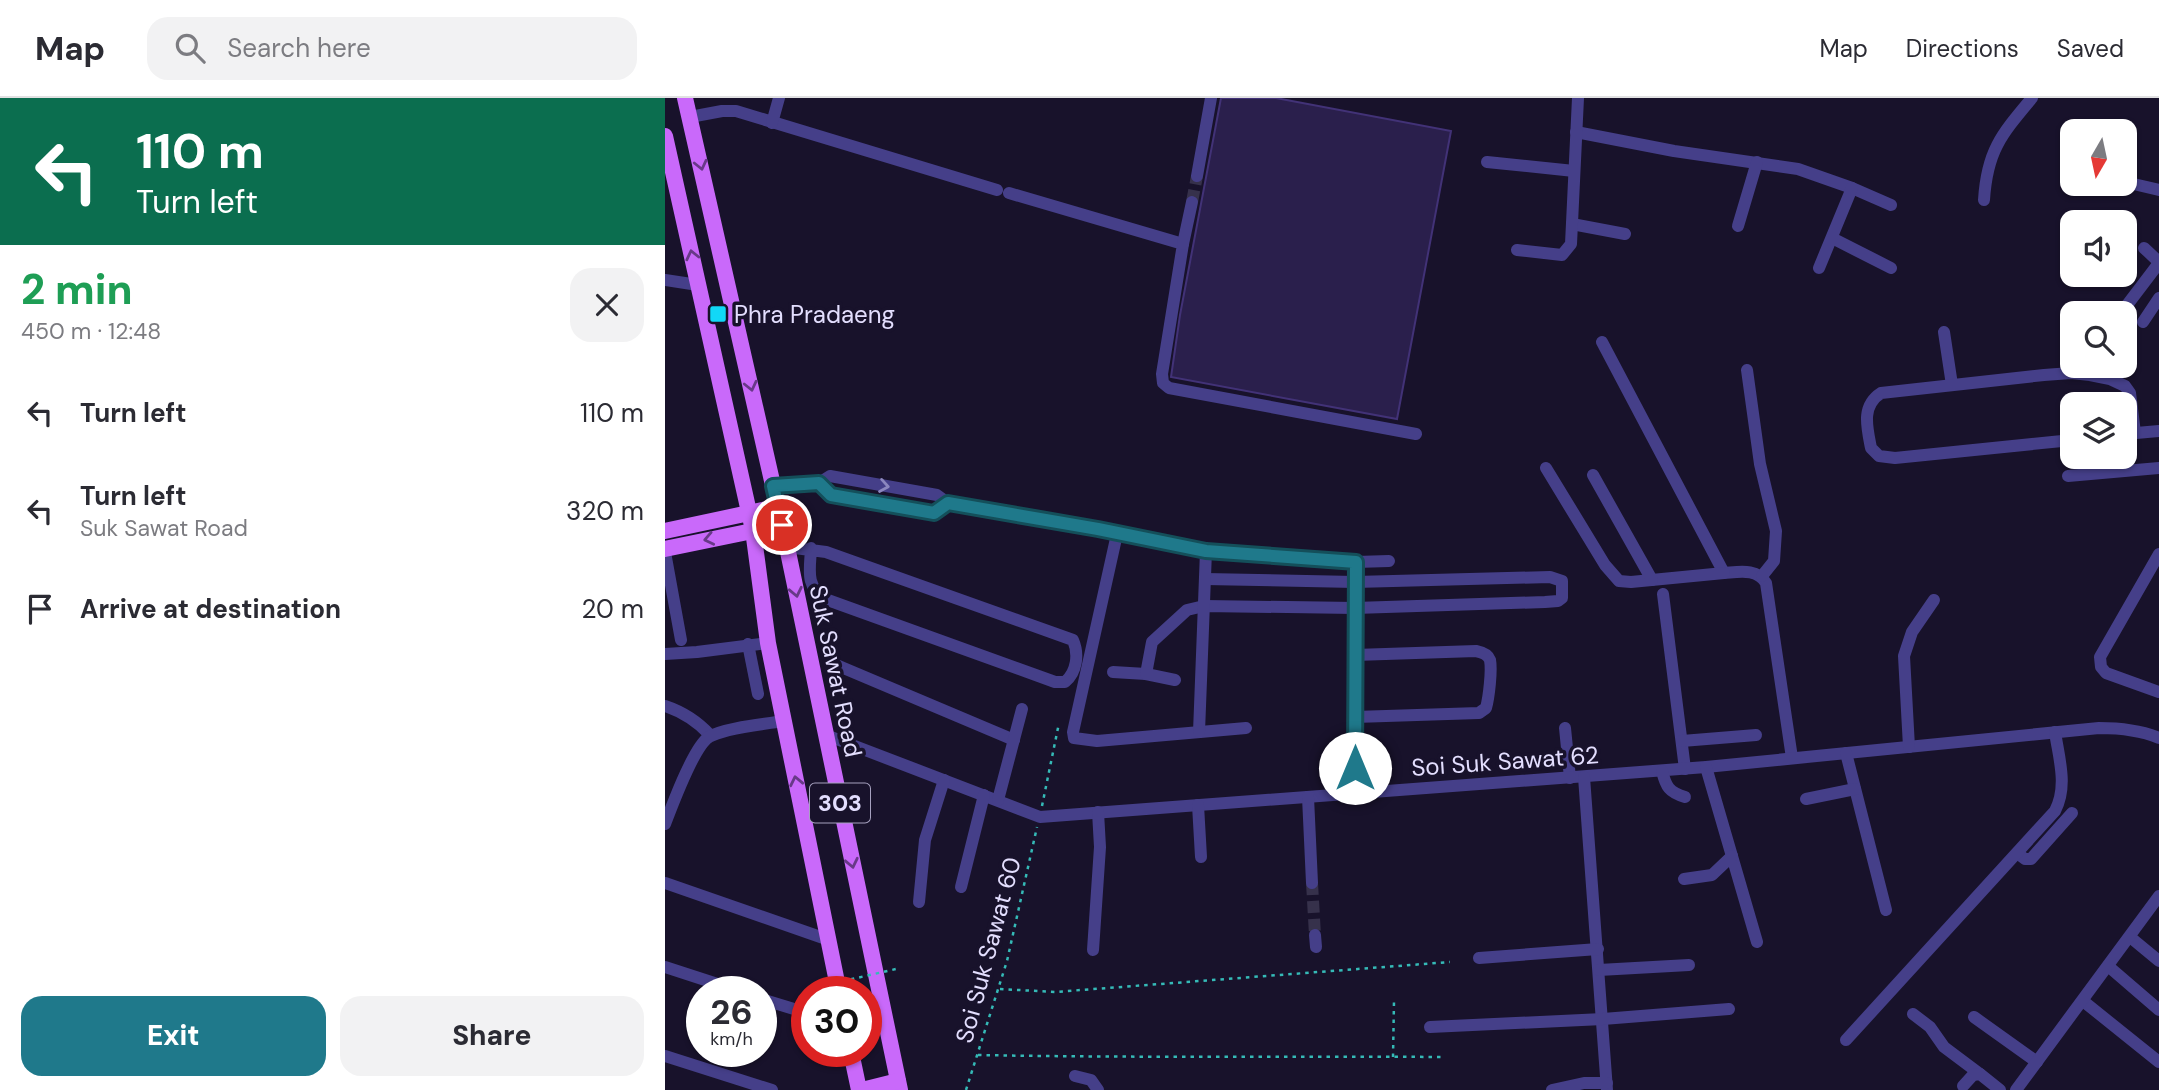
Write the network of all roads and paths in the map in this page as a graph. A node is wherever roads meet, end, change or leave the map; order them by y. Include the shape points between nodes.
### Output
1 (685, 98) edge
2 (779, 98) edge
3 (1211, 98) edge
4 (1578, 98) edge
5 (2032, 98) edge
6 (690, 117) junction
7 (772, 123) junction
8 (1576, 132) junction
9 (665, 136) edge
10 (667, 155) edge
11 (1487, 162) dead end
12 (1757, 162) junction
13 (1574, 171) junction
14 (1197, 176) tunnel mouth
15 (2137, 185) edge
16 (1852, 188) junction
17 (2159, 190) edge
18 (1985, 200) dead end
19 (1192, 202) tunnel mouth
20 (1891, 205) dead end
21 (1572, 224) junction
22 (1738, 226) dead end
23 (1625, 234) dead end
24 (1832, 238) junction
25 (1183, 244) junction
26 (2144, 248) dead end
27 (1517, 250) dead end
28 (2159, 262) edge
29 (1819, 268) dead end
30 (1891, 268) dead end
31 (665, 280) edge
32 (698, 285) junction
33 (2159, 298) edge
34 (2130, 301) edge
35 (2143, 322) dead end
36 (1944, 332) dead end
37 (1602, 342) dead end
38 (1747, 370) dead end
39 (1952, 385) junction
40 (2129, 392) edge
41 (2159, 431) edge
42 (1416, 433) dead end
43 (2137, 433) edge
44 (2060, 441) edge
45 (2159, 467) edge
46 (1546, 468) dead end
47 (1593, 475) dead end
48 (2068, 477) dead end
49 (819, 483) junction
50 (773, 486) junction
51 (948, 503) junction
52 (777, 507) junction
53 (748, 513) junction
54 (782, 525) junction
55 (753, 530) junction
56 (665, 531) edge
57 (1117, 534) junction
58 (787, 547) junction
59 (811, 548) junction
60 (665, 550) edge
61 (1206, 551) junction
62 (2159, 554) edge
63 (1389, 561) dead end
64 (1356, 562) junction
65 (1724, 573) junction
66 (1762, 576) junction
67 (1205, 579) junction
68 (1652, 580) junction
69 (1355, 582) junction
70 (1663, 594) dead end
71 (1934, 600) dead end
72 (1204, 606) junction
73 (1355, 608) junction
74 (681, 640) dead end
75 (768, 643) junction
76 (748, 644) junction
77 (665, 654) edge
78 (1355, 655) junction
79 (834, 664) dead end
80 (1113, 672) dead end
81 (1146, 674) junction
82 (1175, 680) dead end
83 (2159, 692) edge
84 (758, 694) dead end
85 (665, 706) edge
86 (1022, 709) dead end
87 (1355, 717) junction
88 (784, 721) junction
89 (1059, 723) dead end
90 (1245, 728) dead end
91 (1565, 728) dead end
92 (1199, 732) junction
93 (2055, 732) junction
94 (826, 734) junction
95 (711, 735) junction
96 (1756, 735) dead end
97 (2159, 738) edge
98 (1014, 740) junction
99 (1682, 741) junction
100 (1909, 747) junction
101 (1846, 753) junction
102 (1792, 758) junction
103 (1706, 767) junction
104 (1685, 769) junction
105 (1662, 771) junction
106 (1584, 776) junction
107 (1570, 778) junction
108 (944, 780) junction
109 (1854, 789) junction
110 (1355, 794) junction
111 (984, 795) junction
112 (1308, 797) junction
113 (1685, 797) dead end
114 (669, 798) edge
115 (1806, 799) dead end
116 (998, 800) junction
117 (1198, 805) junction
118 (1098, 813) junction
119 (2072, 813) dead end
120 (1039, 817) junction
121 (665, 824) edge
122 (2017, 853) junction
123 (1732, 856) junction
124 (1202, 857) dead end
125 (1684, 879) dead end
126 (665, 883) edge
127 (1312, 883) tunnel mouth
128 (961, 887) dead end
129 (2159, 896) edge
130 (919, 902) dead end
131 (1886, 910) dead end
132 (2130, 937) junction
133 (829, 940) junction
134 (1758, 942) dead end
135 (1598, 949) junction
136 (1093, 950) dead end
137 (1479, 958) dead end
138 (2159, 961) edge
139 (1451, 962) dead end
140 (1689, 964) dead end
141 (2108, 966) junction
142 (665, 967) edge
143 (896, 969) dead end
144 (1599, 970) junction
145 (693, 976) edge
146 (831, 976) edge
147 (874, 976) edge
148 (1000, 989) junction
149 (1394, 1001) dead end
150 (2083, 1001) junction
151 (1729, 1009) dead end
152 (2159, 1010) edge
153 (1913, 1014) dead end
154 (1974, 1017) dead end
155 (1603, 1019) junction
156 (1430, 1027) dead end
157 (1846, 1040) dead end
158 (978, 1055) junction
159 (665, 1056) edge
160 (1393, 1057) junction
161 (1443, 1057) dead end
162 (2037, 1062) junction
163 (2159, 1062) edge
164 (855, 1067) edge
165 (1980, 1074) junction
166 (1075, 1076) dead end
167 (899, 1086) edge
168 (1963, 1086) dead end
169 (1607, 1087) edge
170 (2018, 1087) edge
171 (772, 1090) edge
172 (861, 1090) edge
173 (966, 1090) edge
174 (1098, 1090) edge
175 (1552, 1090) edge
176 (2000, 1090) edge
177 (2033, 1090) edge

1 - 6 main road, Suk Sawat Road / 303
2 - 7 street
3 - 14 street
4 - 8 street
5 - 18 street via 2005,130 1990,159
6 - 7 street via 736,111
6 -> 50 main road, Suk Sawat Road / 303
7 - 25 street
8 - 12 street
8 - 13 street
9 - 10 main road, 303
32 -> 10 main road, 303
11 - 13 street
12 - 16 street via 1798,169
12 - 22 street
13 - 21 street
15 - 17 street
16 - 20 street
16 - 24 street
19 - 25 street
21 - 23 street
21 - 27 street via 1571,244 1562,254
24 - 29 street
24 - 30 street
25 - 42 street via 1163,383 1181,391
26 - 28 street
28 - 34 street
31 - 32 street
32 - 53 main road, 303
33 - 35 street
36 - 39 street
37 - 65 street
38 - 66 street via 1760,464 1776,531 1773,561
39 - 40 street via 2071,373 2110,379
39 - 44 street via 1881,393 1872,399 1867,409 1871,448 1879,456 1895,458
41 - 43 street
45 - 48 street
46 - 68 street via 1619,581
47 - 68 street
49 - 50 street
49 -> 51 street via 830,476 936,495
49 - 51 street via 831,495 934,513
50 - 52 main road, Suk Sawat Road / 303
51 - 57 street
52 - 53 main road
52 - 54 main road, Suk Sawat Road / 303
53 - 55 main road, 303
53 - 56 main road
54 - 55 main road
54 - 58 main road, Suk Sawat Road / 303
55 -> 60 main road
55 - 75 main road, 303
57 - 61 street
57 - 92 street via 1074,738 1097,741
58 - 59 street
58 -> 94 main road, Suk Sawat Road / 303
59 - 59 street via 813,589 825,599 1055,682 1072,676 1073,640
60 - 74 street
61 - 64 street
61 - 67 street
62 - 83 street via 2101,657 2106,673
63 - 64 street
64 - 69 street
65 - 66 street
65 - 68 street
66 - 102 street
67 - 69 street
67 - 72 street
69 - 73 street
69 - 73 street via 1550,577 1562,581 1562,598 1553,602
70 - 99 street
71 - 100 street via 1912,632 1904,656
72 - 73 street
72 - 81 street via 1187,610 1152,642
72 - 92 street
73 - 78 street
75 - 76 street
75 - 88 main road, 303
76 - 77 street
76 - 84 street
78 - 87 street
78 - 87 street via 1476,651 1490,660 1486,708 1479,713
79 - 98 street
80 - 81 street
81 - 82 street
85 - 95 street
86 - 98 street
87 - 110 street
88 - 95 street
133 -> 88 main road, 303
89 - 120 path, Soi Suk Sawat 60
90 - 92 street
91 - 107 street
93 - 97 street, Soi Suk Sawat 62 via 2121,728
93 - 100 street, Soi Suk Sawat 62
93 - 122 street via 2061,801
94 - 108 street, Soi Suk Sawat 62
94 -> 167 main road, Suk Sawat Road / 303
95 - 114 street via 702,742
96 - 99 street
98 - 116 street
99 - 104 street
100 - 101 street, Soi Suk Sawat 62
101 - 102 street, Soi Suk Sawat 62
101 - 109 street
102 - 103 street, Soi Suk Sawat 62
103 - 104 street, Soi Suk Sawat 62
103 - 123 street
104 - 105 street, Soi Suk Sawat 62
105 - 106 street, Soi Suk Sawat 62
105 - 113 street via 1666,786
106 - 107 street, Soi Suk Sawat 62
106 - 135 street
107 - 110 street, Soi Suk Sawat 62
108 - 111 street, Soi Suk Sawat 62
108 - 130 street via 925,840
109 - 115 street
109 - 131 street
110 - 112 street, Soi Suk Sawat 62
111 - 116 street, Soi Suk Sawat 62
111 - 128 street
112 - 117 street, Soi Suk Sawat 62
112 - 127 street
114 - 121 street
116 - 120 street, Soi Suk Sawat 62
117 - 118 street, Soi Suk Sawat 62
117 - 124 street
118 - 120 street, Soi Suk Sawat 62
118 - 136 street
119 - 122 street via 2031,859
120 - 148 path, Soi Suk Sawat 60
122 - 157 street
123 - 125 street via 1712,874
123 - 134 street
126 - 133 street
129 - 132 street
132 - 138 street
132 - 141 street
133 - 146 main road, 303
135 - 137 street
135 - 144 street
139 - 148 path via 1069,992
140 - 144 street
141 - 150 street
141 - 152 street
142 - 145 street
143 - 147 path, bridge
144 - 155 street
148 - 158 path, Soi Suk Sawat 60
149 - 160 path
150 - 162 street
150 - 163 street
151 - 155 street
153 - 165 street via 1944,1047
154 - 162 street
155 - 156 street
155 - 169 street
158 - 160 path
158 - 173 path, Soi Suk Sawat 60
159 - 171 street
160 - 161 path
162 - 170 street
164 - 172 main road
165 - 168 street via 1972,1075
165 - 176 street
166 - 174 street via 1091,1080
167 - 172 main road
169 - 175 street via 1584,1083
170 - 177 street

